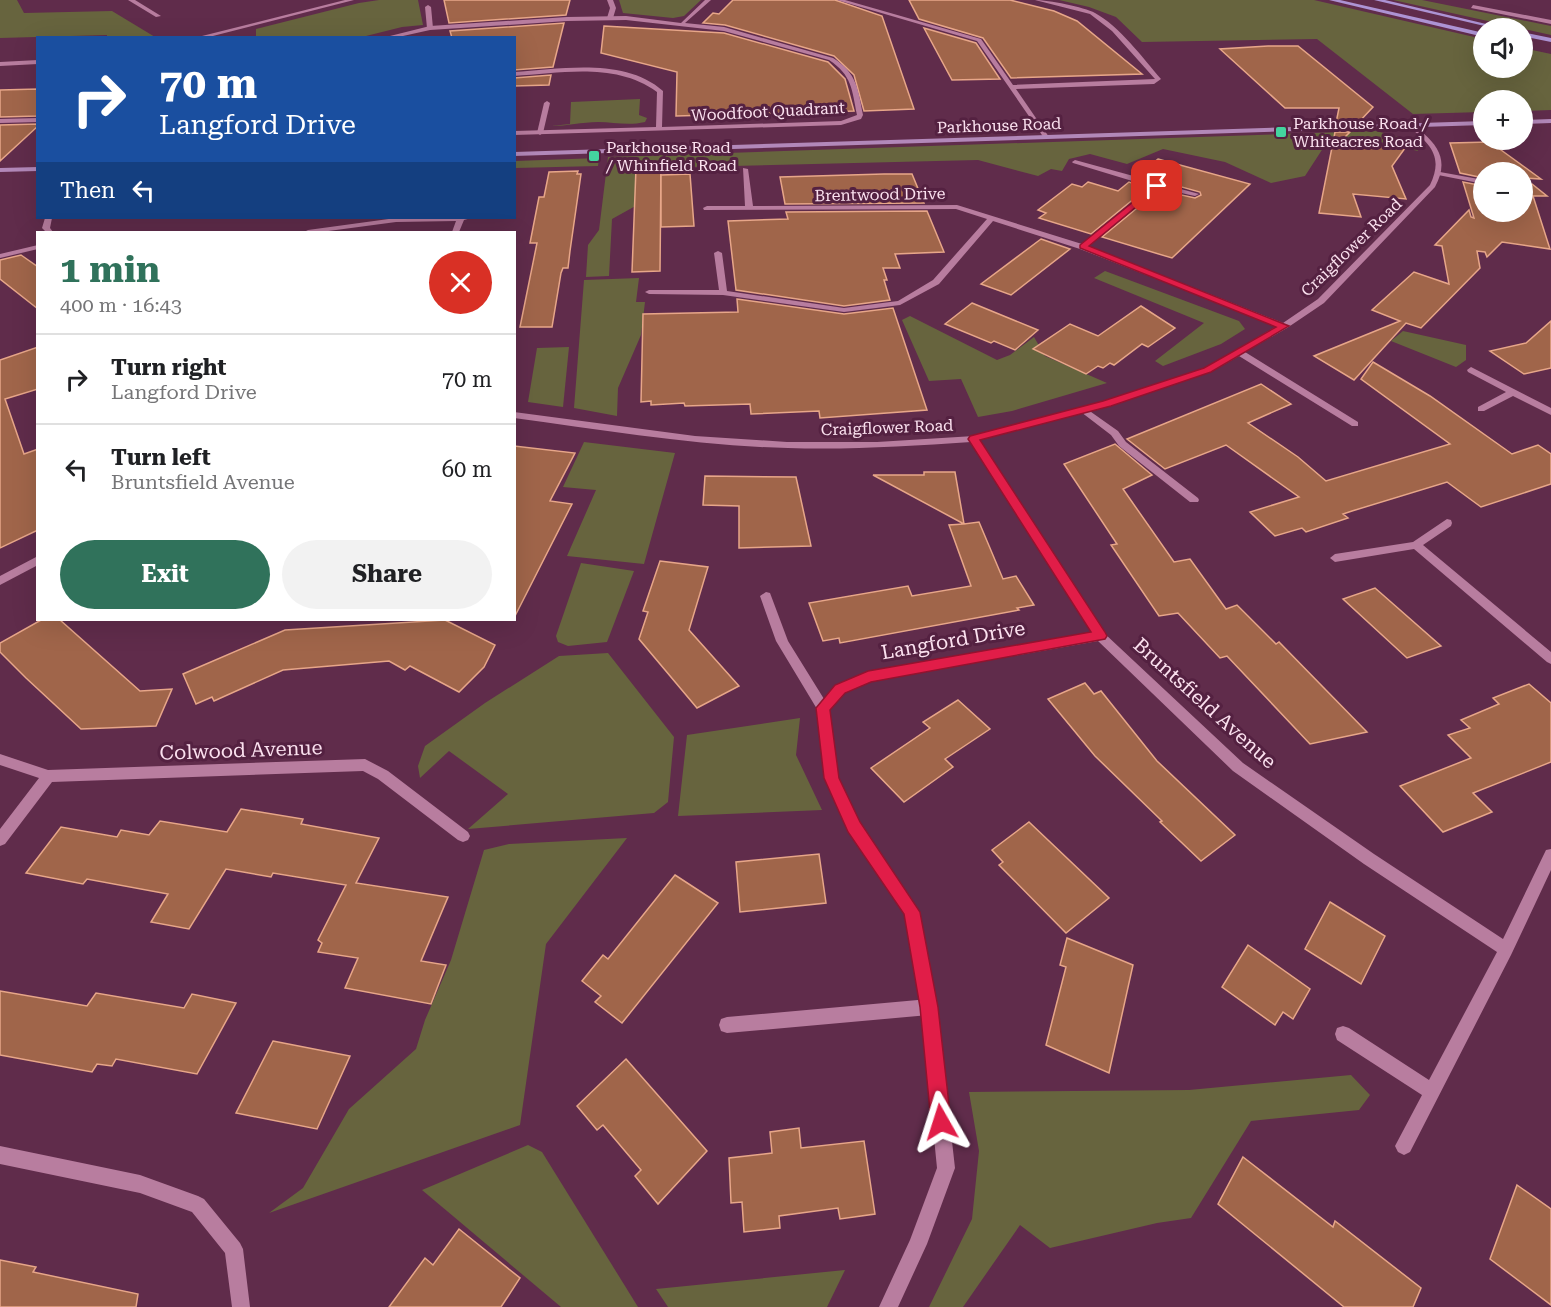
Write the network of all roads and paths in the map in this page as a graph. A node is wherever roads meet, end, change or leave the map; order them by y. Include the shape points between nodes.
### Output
1 (131, 0) edge
2 (316, 0) edge
3 (351, 0) edge
4 (610, 0) edge
5 (708, 0) edge
6 (840, 0) edge
7 (861, 0) edge
8 (1038, 0) edge
9 (1332, 0) edge
10 (1377, 0) edge
11 (854, 3) junction
12 (427, 4) edge
13 (325, 5) junction
14 (1473, 7) dead end
15 (158, 16) dead end
16 (610, 18) junction
17 (1551, 21) edge
18 (682, 22) junction
19 (1473, 22) edge
20 (430, 28) junction
21 (1473, 32) edge
22 (204, 36) edge
23 (393, 36) edge
24 (1533, 36) edge
25 (1551, 40) edge
26 (36, 62) edge
27 (0, 64) edge
28 (516, 74) edge
29 (1013, 87) junction
30 (547, 102) dead end
31 (36, 120) edge
32 (0, 121) edge
33 (1551, 121) edge
34 (1533, 122) edge
35 (1473, 123) edge
36 (1410, 125) junction
37 (659, 129) junction
38 (516, 133) edge
39 (540, 133) junction
40 (1046, 137) junction
41 (516, 154) edge
42 (1076, 162) dead end
43 (36, 169) edge
44 (745, 169) dead end
45 (0, 170) edge
46 (1440, 174) junction
47 (1473, 180) edge
48 (1157, 186) junction
49 (1195, 194) dead end
50 (749, 206) junction
51 (707, 207) dead end
52 (993, 218) junction
53 (428, 219) edge
54 (315, 231) edge
55 (36, 247) edge
56 (1083, 247) junction
57 (718, 253) dead end
58 (0, 256) edge
59 (649, 292) dead end
60 (723, 293) junction
61 (1284, 326) junction
62 (1239, 352) junction
63 (1471, 370) dead end
64 (1513, 392) junction
65 (1481, 409) dead end
66 (1084, 410) junction
67 (1551, 412) edge
68 (516, 415) edge
69 (1355, 424) dead end
70 (974, 439) junction
71 (1194, 500) dead end
72 (1447, 523) dead end
73 (1416, 545) junction
74 (1335, 558) dead end
75 (36, 561) edge
76 (0, 581) edge
77 (766, 596) dead end
78 (1100, 636) junction
79 (1551, 659) edge
80 (823, 708) junction
81 (0, 759) edge
82 (48, 776) junction
83 (463, 836) dead end
84 (0, 840) edge
85 (1551, 855) edge
86 (1506, 950) junction
87 (929, 1007) junction
88 (727, 1025) dead end
89 (1343, 1034) dead end
90 (1432, 1092) junction
91 (1404, 1146) dead end
92 (0, 1155) edge
93 (241, 1307) edge
94 (888, 1307) edge

1 - 15 street
2 - 13 street
3 - 13 street
4 - 16 street
5 - 18 street
6 - 11 street
7 - 11 street
8 - 29 street via 1092,13 1114,30 1158,78 1154,82
9 - 21 main road
10 - 19 main road
11 - 29 street via 979,40
12 - 20 street
13 - 22 street
14 - 17 street
16 - 18 street, Woodfoot Quadrant
16 - 20 street, Woodfoot Quadrant
18 - 37 street, Woodfoot Quadrant via 747,34 843,65 851,74 860,115 841,123
20 - 23 street, Woodfoot Quadrant
24 - 25 main road
26 - 27 street
28 - 37 street via 634,74 660,91
29 - 40 street
30 - 39 street
31 - 32 street
33 - 34 main road
35 - 36 main road, Parkhouse Road
36 - 40 main road, Parkhouse Road
36 - 46 street via 1438,153
37 - 39 street, Woodfoot Quadrant
38 - 39 street, Woodfoot Quadrant
40 - 41 main road, Parkhouse Road
42 - 48 street
43 - 45 main road
44 - 50 street
46 - 47 street
46 - 61 street, Craigflower Road via 1433,186 1321,302
48 - 49 street
48 - 56 street
50 - 51 street, Brentwood Drive
50 - 52 street, Brentwood Drive via 816,209 945,205
52 - 56 street, Brentwood Drive
52 - 60 street via 936,282 900,303 844,310
53 - 54 street
55 - 58 street
56 - 61 street, Brentwood Drive
57 - 60 street
59 - 60 street
61 - 62 street, Craigflower Road
62 - 66 street, Craigflower Road via 1208,370
62 - 69 street
63 - 64 street
64 - 65 street
64 - 67 street
66 - 70 street, Craigflower Road
66 - 71 street
68 - 70 street, Craigflower Road via 695,439 787,445 877,446
70 - 78 street, Bruntsfield Avenue
72 - 73 street
73 - 74 street
73 - 79 street
75 - 76 street
77 - 80 street via 786,652
78 - 80 street, Langford Drive via 868,676 840,689
78 - 86 street, Bruntsfield Avenue via 1238,767
80 - 87 street via 831,778 854,827 912,912
81 - 82 street, Colwood Avenue
82 - 83 street, Colwood Avenue via 364,765
82 - 84 street
85 - 86 street
86 - 90 street
87 - 88 street
87 - 94 street via 946,1168 918,1244
89 - 90 street
90 - 91 street
92 - 93 street via 140,1184 198,1205 234,1249

